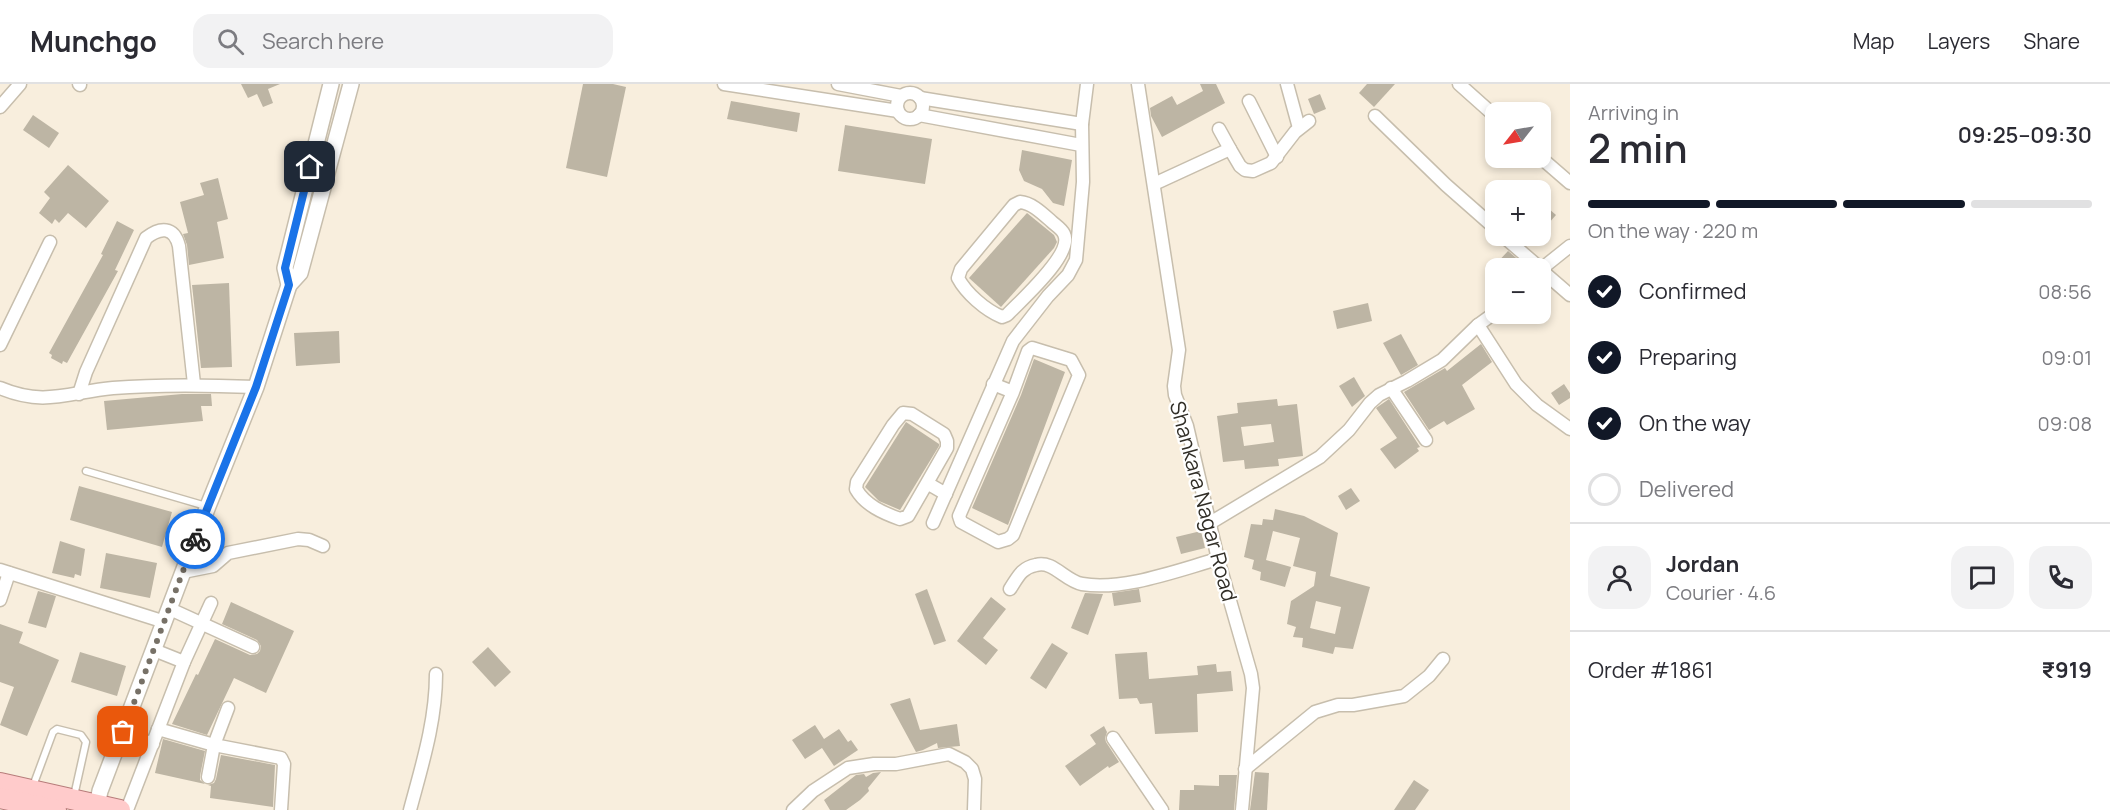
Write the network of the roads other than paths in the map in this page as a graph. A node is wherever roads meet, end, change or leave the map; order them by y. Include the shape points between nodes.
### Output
1 (20, 84) edge
2 (331, 84) edge
3 (351, 84) edge
4 (724, 84) edge
5 (838, 84) edge
6 (1087, 84) edge
7 (1138, 84) edge
8 (1287, 84) edge
9 (1459, 84) edge
10 (794, 90) edge
11 (912, 93) edge
12 (1249, 101) dead end
13 (0, 106) edge
14 (1485, 107) edge
15 (898, 111) junction
16 (919, 115) junction
17 (1375, 116) dead end
18 (1082, 124) junction
19 (320, 127) junction
20 (1219, 129) dead end
21 (338, 134) junction
22 (1081, 145) junction
23 (1230, 149) junction
24 (1277, 157) junction
25 (1551, 167) edge
26 (1570, 183) edge
27 (1154, 184) junction
28 (1485, 219) edge
29 (50, 242) dead end
30 (1515, 246) edge
31 (1570, 246) edge
32 (1528, 258) edge
33 (1551, 261) edge
34 (1551, 278) edge
35 (289, 285) junction
36 (1035, 285) junction
37 (1570, 295) edge
38 (1048, 296) junction
39 (1485, 320) edge
40 (1478, 325) junction
41 (0, 345) edge
42 (195, 384) junction
43 (993, 384) junction
44 (256, 387) junction
45 (0, 388) edge
46 (1391, 388) junction
47 (1013, 392) junction
48 (79, 394) junction
49 (1570, 429) edge
50 (1426, 440) dead end
51 (86, 471) dead end
52 (927, 483) junction
53 (946, 494) junction
54 (208, 506) junction
55 (933, 523) dead end
56 (1210, 523) junction
57 (323, 546) dead end
58 (1218, 558) junction
59 (4, 571) edge
60 (183, 572) junction
61 (1010, 589) dead end
62 (0, 600) edge
63 (212, 603) dead end
64 (167, 615) junction
65 (202, 623) junction
66 (253, 647) dead end
67 (154, 650) junction
68 (1443, 659) dead end
69 (184, 662) junction
70 (436, 674) dead end
71 (228, 708) dead end
72 (158, 729) junction
73 (123, 732) junction
74 (1113, 738) dead end
75 (153, 744) junction
76 (214, 746) junction
77 (1245, 769) junction
78 (208, 777) dead end
79 (0, 783) edge
80 (31, 790) junction
81 (0, 798) edge
82 (73, 800) junction
83 (97, 808) edge
84 (56, 810) edge
85 (120, 810) edge
86 (127, 810) edge
87 (281, 810) edge
88 (410, 810) edge
89 (793, 810) edge
90 (974, 810) edge
91 (1162, 810) edge
92 (1242, 810) edge

1 - 13 street
2 - 19 street
3 - 21 street
4 - 10 street
5 - 11 street
6 - 18 street
7 - 27 street, Shankara Nagar Road
8 - 24 street via 1304,124
9 - 14 street
10 - 15 street
11 - 15 street via 897,103
11 - 16 street via 923,106
11 - 18 street
12 - 24 street
15 - 16 street via 908,118
16 - 22 street
17 - 28 street
18 - 22 street
19 - 21 street
19 - 35 street via 285,268
20 - 23 street
21 - 35 street via 300,273
22 - 38 street via 1083,182 1076,260
23 - 24 street via 1240,166 1249,172
23 - 27 street
25 - 26 street
27 - 56 street, Shankara Nagar Road via 1179,350 1175,395
29 - 41 street
30 - 32 street
31 - 33 street
34 - 37 street
35 - 44 street
36 - 36 street via 1002,316 963,288 958,278 961,269 1020,202 1027,203 1064,232 1066,241 1053,266
36 - 38 street
38 - 43 street via 1013,341
39 - 40 street
40 - 46 street via 1442,360
40 - 49 street via 1516,384
42 - 44 street
42 - 48 street via 111,388
42 - 48 street via 179,246 173,234 156,230 146,238
43 - 47 street
43 - 53 street
44 - 54 street
45 - 48 street via 31,398
46 - 50 street
46 - 56 street via 1370,403 1320,457
47 - 47 street via 1032,348 1071,360 1079,375 1013,535 998,542 961,522 959,516
51 - 54 lane
52 - 52 street via 908,516 900,519 862,499 856,489 892,425 903,413 912,414 944,434 947,441
52 - 53 street
53 - 55 street
54 - 60 street
56 - 58 street, Shankara Nagar Road
57 - 60 street via 298,539 228,553 213,566
58 - 61 street via 1113,585 1080,584 1048,564 1037,564 1022,570
58 - 77 street, Shankara Nagar Road via 1253,688
59 - 62 street
59 - 64 street
60 - 64 street
63 - 65 street
64 - 65 street
64 - 67 street
65 - 66 street
65 - 69 street
67 - 69 street
67 - 73 street
68 - 77 street via 1404,696 1315,712
69 - 72 street
70 - 88 street via 433,721
71 - 76 street
72 - 75 street
72 - 76 street
73 - 75 street
73 - 83 street
74 - 91 street
75 - 86 street
76 - 78 street
76 - 87 street via 281,758
77 - 92 street, Shankara Nagar Road
79 - 80 main road
80 - 82 main road
80 - 82 lane via 57,729 81,735 86,742
81 - 84 main road
82 - 83 main road
83 - 85 main road
89 - 90 street via 848,768 950,754 972,769

